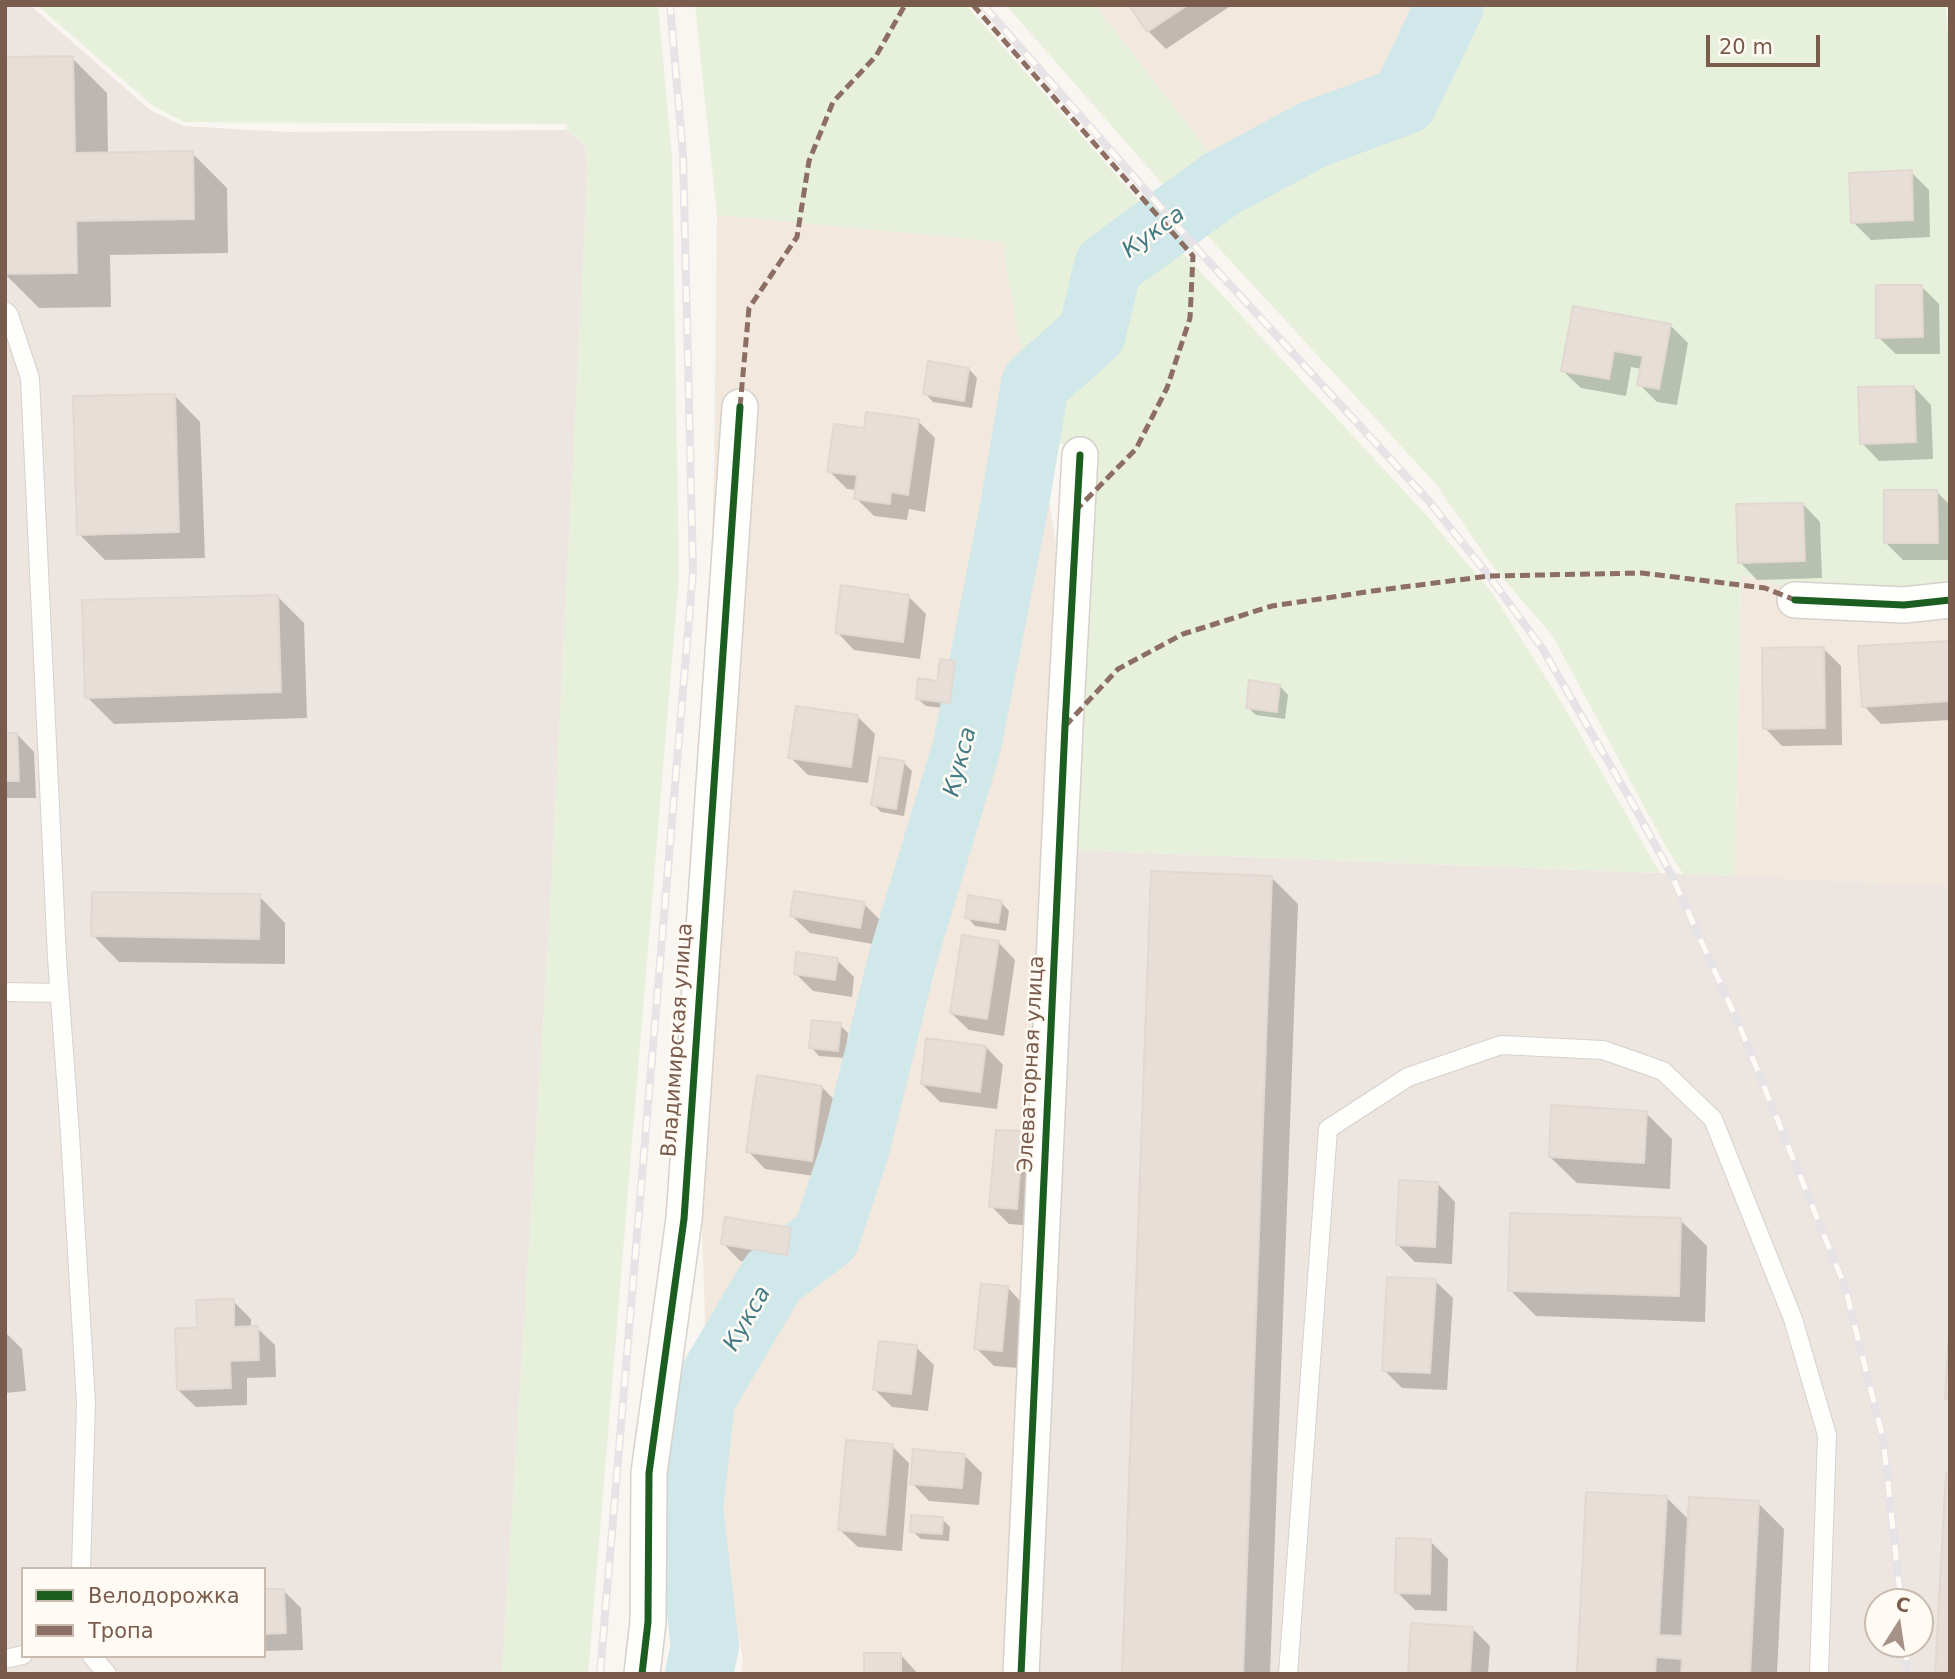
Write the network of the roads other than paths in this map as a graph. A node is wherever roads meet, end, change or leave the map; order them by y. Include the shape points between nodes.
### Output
1 (5, 311) edge
2 (740, 407) dead end
3 (1080, 455) dead end
4 (1795, 600) dead end
5 (1950, 600) edge
6 (5, 992) edge
7 (59, 993) junction
8 (81, 1567) edge
9 (94, 1658) edge
10 (107, 1674) edge
11 (642, 1674) edge
12 (1021, 1674) edge
13 (1288, 1674) edge
14 (1819, 1674) edge

1 - 7 lane via 30,378
2 - 11 street, Владимирская улица via 684,1219 649,1473 648,1622
3 - 12 street, Элеваторная улица
4 - 5 street via 1904,605
6 - 7 lane
7 - 8 lane via 86,1403
9 - 10 lane
13 - 14 lane via 1328,1129 1408,1077 1501,1045 1603,1050 1662,1071 1713,1119 1793,1319 1827,1435

